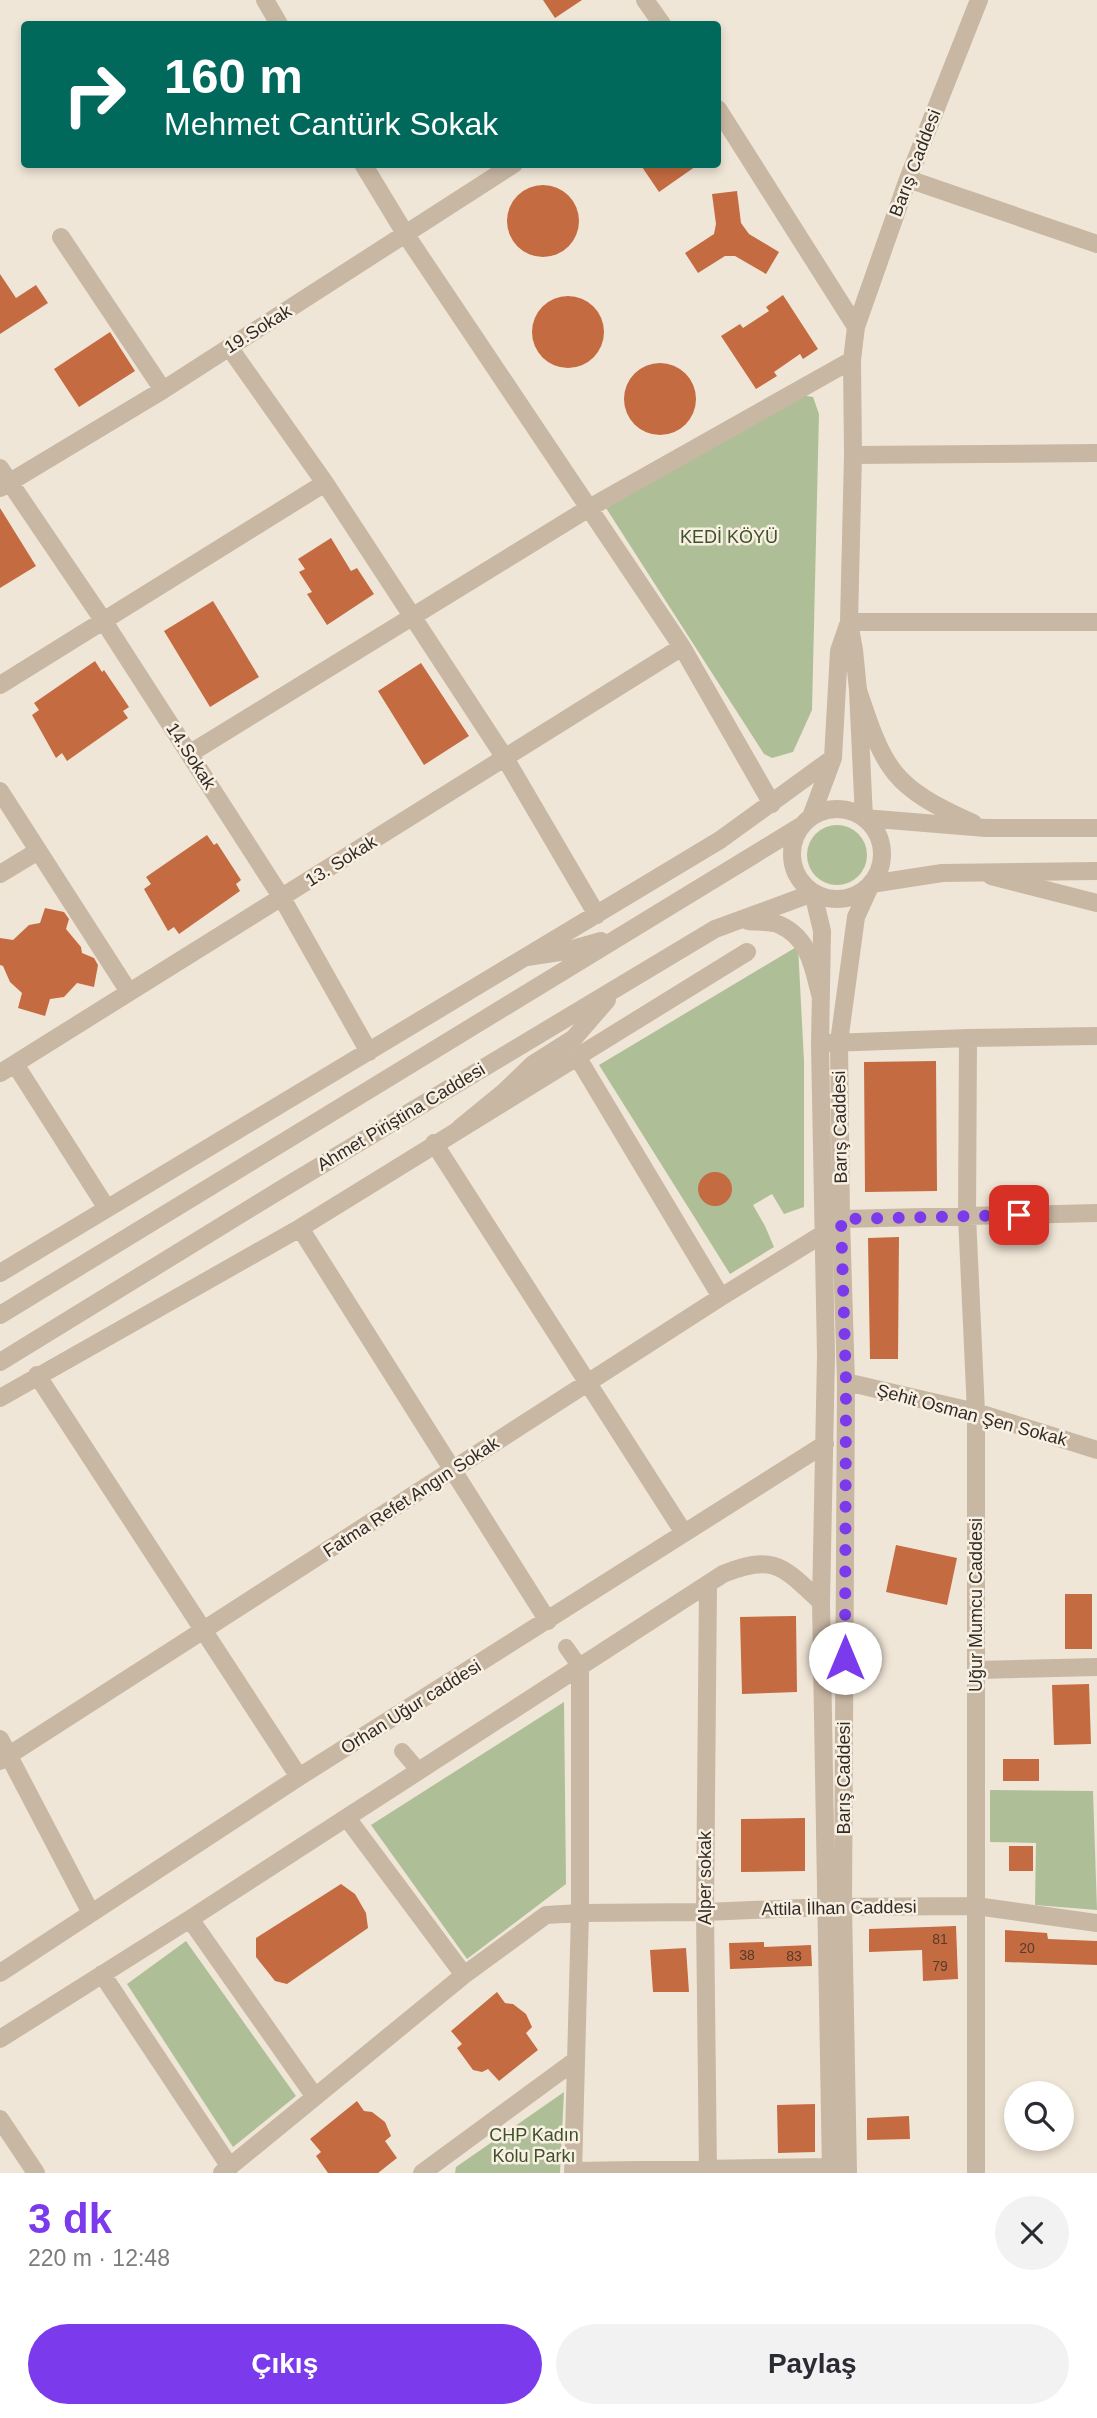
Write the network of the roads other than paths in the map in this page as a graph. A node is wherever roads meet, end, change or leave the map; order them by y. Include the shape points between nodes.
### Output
1 (264, 0) edge
2 (645, 0) edge
3 (979, 0) edge
4 (277, 21) edge
5 (660, 21) edge
6 (721, 114) edge
7 (365, 168) edge
8 (508, 168) edge
9 (908, 179) junction
10 (405, 235) junction
11 (61, 237) dead end
12 (1097, 244) edge
13 (856, 327) junction
14 (229, 347) junction
15 (852, 360) junction
16 (163, 390) junction
17 (1097, 453) edge
18 (853, 455) junction
19 (3, 480) edge
20 (326, 483) junction
21 (589, 508) junction
22 (412, 615) junction
23 (103, 620) junction
24 (849, 622) junction
25 (1097, 622) edge
26 (682, 647) junction
27 (0, 685) edge
28 (858, 690) junction
29 (190, 754) junction
30 (505, 758) junction
31 (834, 758) junction
32 (0, 791) edge
33 (772, 804) junction
34 (1097, 816) edge
35 (864, 818) junction
36 (806, 822) junction
37 (986, 828) junction
38 (1097, 828) edge
39 (1055, 829) junction
40 (38, 851) junction
41 (1097, 871) edge
42 (977, 872) junction
43 (0, 874) edge
44 (871, 884) junction
45 (813, 893) junction
46 (282, 898) junction
47 (1097, 903) edge
48 (597, 915) junction
49 (741, 920) junction
50 (625, 934) junction
51 (747, 952) dead end
52 (527, 957) junction
53 (617, 988) junction
54 (128, 992) junction
55 (820, 994) junction
56 (1097, 1036) edge
57 (968, 1038) junction
58 (839, 1042) junction
59 (820, 1045) junction
60 (369, 1052) junction
61 (578, 1058) junction
62 (7, 1068) edge
63 (460, 1128) junction
64 (434, 1143) junction
65 (106, 1207) junction
66 (1097, 1213) edge
67 (967, 1216) junction
68 (841, 1219) junction
69 (300, 1228) junction
70 (823, 1234) junction
71 (0, 1273) edge
72 (721, 1297) junction
73 (0, 1315) edge
74 (0, 1362) edge
75 (37, 1375) junction
76 (846, 1382) junction
77 (589, 1383) junction
78 (0, 1398) edge
79 (976, 1412) junction
80 (825, 1444) junction
81 (1097, 1450) edge
82 (454, 1469) junction
83 (684, 1534) junction
84 (708, 1584) junction
85 (821, 1602) junction
86 (548, 1621) junction
87 (205, 1630) junction
88 (566, 1647) dead end
89 (580, 1667) junction
90 (1097, 1667) edge
91 (976, 1670) junction
92 (0, 1739) edge
93 (402, 1751) dead end
94 (4, 1758) edge
95 (419, 1772) junction
96 (299, 1777) junction
97 (347, 1818) junction
98 (976, 1906) junction
99 (834, 1907) junction
100 (705, 1912) junction
101 (91, 1913) junction
102 (580, 1913) junction
103 (190, 1919) junction
104 (1097, 1923) edge
105 (0, 1973) edge
106 (102, 1974) junction
107 (464, 1975) junction
108 (0, 2039) edge
109 (576, 2060) junction
110 (314, 2097) junction
111 (0, 2119) edge
112 (448, 2153) junction
113 (226, 2170) edge
114 (708, 2171) edge
115 (837, 2171) edge
116 (573, 2172) edge
117 (36, 2173) edge
118 (422, 2173) edge
119 (442, 2173) edge
120 (976, 2173) edge

1 - 4 street
2 - 5 street
3 - 9 street, Barış Caddesi
6 - 13 street
7 - 10 street
8 - 10 street, 19.Sokak
9 - 12 street
9 - 13 street, Barış Caddesi
10 - 14 street, 19.Sokak
10 - 21 street
11 - 16 street
13 - 15 street, Barış Caddesi
14 - 16 street, 19.Sokak
14 - 20 street
15 - 18 street, Barış Caddesi
15 - 21 street
16 - 19 street, 19.Sokak
17 - 18 street
18 - 24 street, Barış Caddesi
19 - 23 street, 14.Sokak
20 - 22 street
20 - 23 street
21 - 22 street
21 - 26 street
22 - 29 street
22 - 30 street
23 - 27 street
23 - 29 street, 14.Sokak
24 - 25 street
24 - 28 street
24 - 31 street via 839,651
26 - 30 street, 13. Sokak
26 - 33 street
28 - 35 street
28 - 37 street via 875,741 907,787 930,804
29 - 46 street, 14.Sokak
30 - 46 street, 13. Sokak
30 - 48 street
31 - 33 street
31 - 36 street
32 - 40 street
33 - 48 street
34 - 39 street via 1081,817
35 - 36 street via 838,809
35 - 37 street
35 - 44 street via 874,828 881,849
36 - 45 street via 794,838 793,866
36 - 50 street
37 - 39 street
38 - 39 street
40 - 43 street
40 - 54 street
41 - 42 street
42 - 44 street
42 - 47 street
44 - 45 street via 847,898
44 - 58 street, Barış Caddesi via 856,916
45 - 49 street, Ahmet Piriştina Caddesi
45 - 55 street, Barış Caddesi via 822,931
46 - 54 street, 13. Sokak
46 - 60 street, 14.Sokak
48 - 52 street
49 - 53 street, Ahmet Piriştina Caddesi via 715,929
49 - 55 street via 779,925 800,939 811,957
50 - 52 street
50 - 73 street
51 - 61 street
52 - 60 street
53 - 63 street via 574,1038 533,1064
53 - 74 street, Ahmet Piriştina Caddesi
54 - 62 street, 13. Sokak
55 - 59 street, Barış Caddesi
56 - 57 street
57 - 58 street
57 - 67 street, Uğur Mumcu Caddesi
58 - 59 street
58 - 68 street, Barış Caddesi
59 - 70 street, Barış Caddesi
60 - 65 street
61 - 63 street
61 - 72 street
62 - 65 street
63 - 64 street
64 - 69 street
64 - 77 street
65 - 71 street
66 - 67 street
67 - 68 street
67 - 79 street, Uğur Mumcu Caddesi
68 - 70 street, Fatma Refet Angın Sokak
68 - 76 street, Barış Caddesi
69 - 75 street
69 - 82 street
70 - 72 street, Fatma Refet Angın Sokak
70 - 80 street, Barış Caddesi
72 - 77 street, Fatma Refet Angın Sokak
75 - 78 street
75 - 87 street
76 - 79 street, Şehit Osman Şen Sokak
76 - 99 street, Barış Caddesi
77 - 82 street, Fatma Refet Angın Sokak
77 - 83 street
79 - 81 street, Şehit Osman Şen Sokak
79 - 91 street, Uğur Mumcu Caddesi
80 - 83 street, Orhan Uğur caddesi
80 - 85 street, Barış Caddesi
82 - 86 street
82 - 87 street, Fatma Refet Angın Sokak
83 - 86 street, Orhan Uğur caddesi
84 - 85 street via 748,1564 773,1564
84 - 89 street
84 - 100 street, Alper sokak
85 - 99 street, Barış Caddesi
86 - 96 street, Orhan Uğur caddesi
87 - 94 street, Fatma Refet Angın Sokak
87 - 96 street
88 - 89 street
89 - 95 street
89 - 102 street
90 - 91 street
91 - 98 street, Uğur Mumcu Caddesi
92 - 94 street
93 - 95 street
94 - 101 street
95 - 97 street
96 - 101 street, Orhan Uğur caddesi
97 - 103 street
97 - 107 street
98 - 99 street, Attila İlhan Caddesi
98 - 104 street, Attila İlhan Caddesi
98 - 120 street, Uğur Mumcu Caddesi
99 - 100 street, Attila İlhan Caddesi
99 - 115 street, Barış Caddesi
100 - 102 street, Attila İlhan Caddesi
100 - 114 street, Alper sokak
101 - 105 street, Orhan Uğur caddesi
102 - 107 street, Attila İlhan Caddesi via 546,1915
102 - 109 street
103 - 106 street
103 - 110 street
106 - 108 street
106 - 113 street
107 - 110 street, Attila İlhan Caddesi
109 - 112 street
109 - 116 street
110 - 113 street, Attila İlhan Caddesi
111 - 117 street
112 - 118 street
112 - 119 street
114 - 115 street
114 - 116 street

